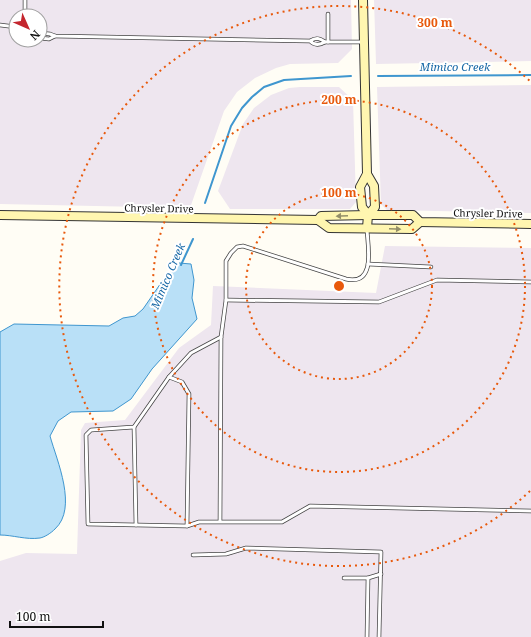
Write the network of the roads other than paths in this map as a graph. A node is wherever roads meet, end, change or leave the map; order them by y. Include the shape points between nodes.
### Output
1 (363, 0) edge
2 (328, 14) dead end
3 (48, 34) edge
4 (55, 36) junction
5 (48, 39) edge
6 (327, 42) junction
7 (364, 42) junction
8 (366, 174) junction
9 (0, 215) edge
10 (368, 215) junction
11 (318, 220) junction
12 (420, 222) junction
13 (531, 224) edge
14 (367, 228) junction
15 (368, 264) junction
16 (431, 267) dead end
17 (531, 282) edge
18 (226, 300) junction
19 (221, 337) junction
20 (169, 377) junction
21 (134, 427) junction
22 (531, 511) edge
23 (220, 521) junction
24 (136, 525) junction
25 (187, 526) junction
26 (193, 555) dead end
27 (381, 574) junction
28 (344, 578) dead end
29 (368, 578) junction
30 (367, 637) edge
31 (379, 637) edge

1 - 7 street
2 - 6 lane
3 - 4 lane
4 - 5 lane
4 - 6 lane via 310,41 314,44
6 - 7 lane
7 - 8 street
8 - 10 street via 360,187 362,207
8 - 10 street via 374,186 375,208
9 - 11 street, Chrysler Drive
10 -> 11 street, Chrysler Drive via 321,216
10 - 12 street, Chrysler Drive via 413,215
10 - 14 street
11 - 14 street, Chrysler Drive via 329,228
12 - 13 street, Chrysler Drive
14 -> 12 street, Chrysler Drive via 412,229
14 - 15 lane
15 - 16 lane
15 - 18 lane via 364,275 350,280 243,246 237,247 226,261
17 - 18 lane via 437,280 379,302
18 - 19 lane
19 - 20 lane via 191,353
19 - 23 lane
20 - 21 lane
20 - 25 lane via 182,382 189,394
21 - 24 lane
21 - 24 lane via 91,430 86,435 88,524
22 - 23 lane via 310,506 282,522
23 - 25 lane via 199,522
24 - 25 lane
26 - 27 lane via 226,554 246,548 381,552
27 - 29 lane
27 - 31 lane
28 - 29 lane
29 - 30 lane

